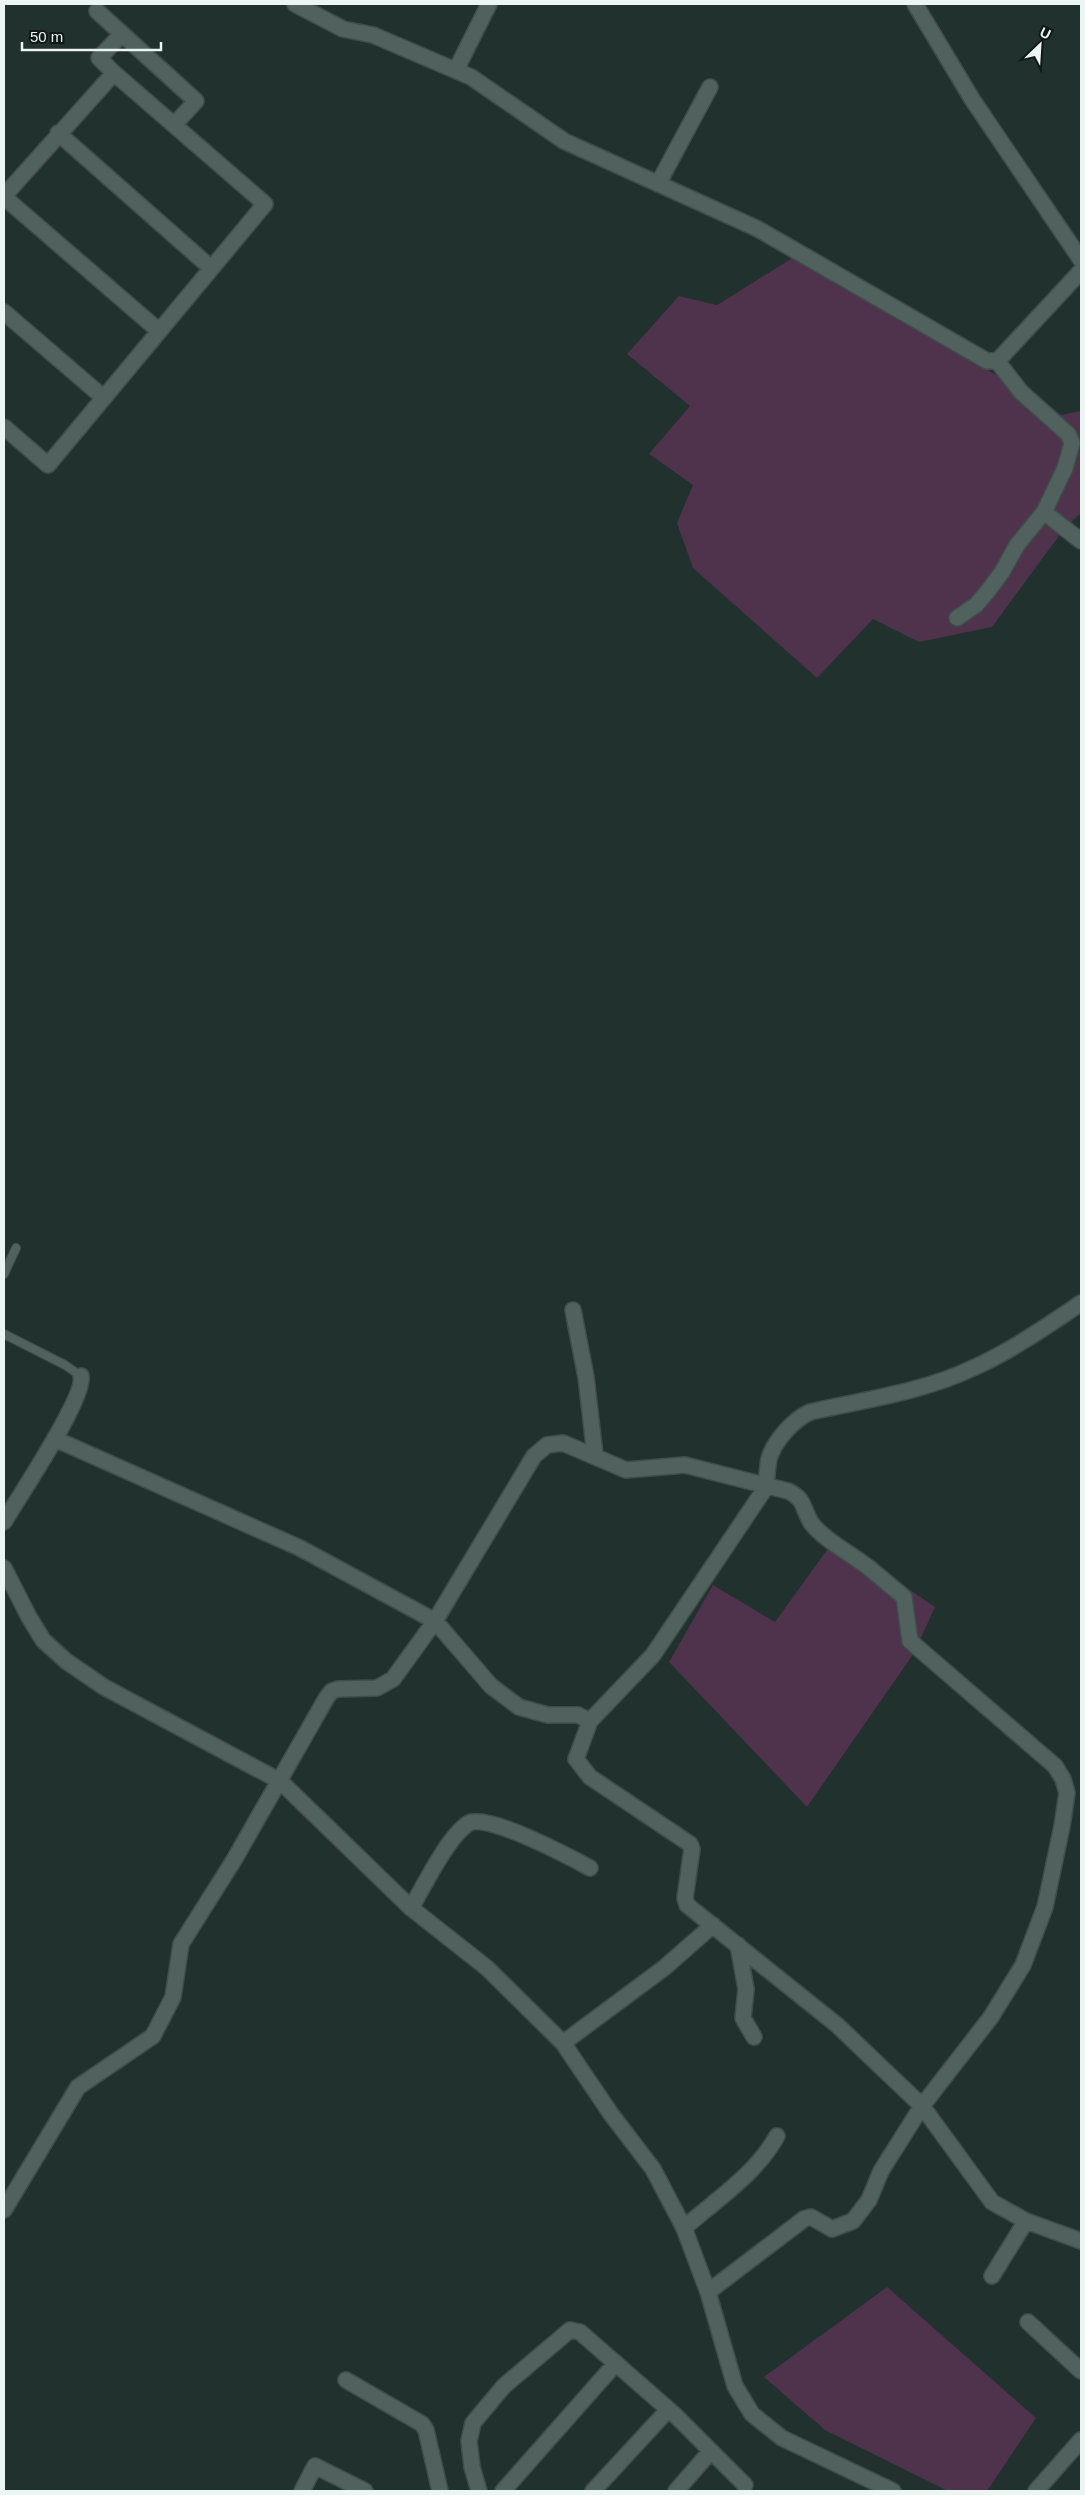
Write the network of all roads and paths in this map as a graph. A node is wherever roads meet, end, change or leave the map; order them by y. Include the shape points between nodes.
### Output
1 (295, 4) edge
2 (489, 4) edge
3 (915, 4) edge
4 (97, 11) dead end
5 (122, 34) junction
6 (456, 70) junction
7 (114, 72) junction
8 (710, 87) dead end
9 (174, 125) junction
10 (58, 133) junction
11 (658, 184) junction
12 (4, 196) edge
13 (1081, 260) edge
14 (211, 268) junction
15 (1081, 271) edge
16 (4, 312) edge
17 (159, 331) junction
18 (997, 361) junction
19 (104, 398) junction
20 (4, 427) edge
21 (1044, 512) junction
22 (1081, 541) edge
23 (958, 618) dead end
24 (16, 1248) dead end
25 (4, 1274) edge
26 (1081, 1303) edge
27 (573, 1310) dead end
28 (4, 1334) edge
29 (81, 1376) joint
30 (55, 1439) junction
31 (595, 1455) junction
32 (766, 1487) junction
33 (4, 1522) edge
34 (4, 1568) edge
35 (435, 1621) junction
36 (590, 1721) junction
37 (280, 1781) junction
38 (590, 1868) dead end
39 (410, 1908) junction
40 (713, 1925) junction
41 (738, 1945) junction
42 (754, 2037) dead end
43 (563, 2043) junction
44 (922, 2106) junction
45 (777, 2136) dead end
46 (10, 2187) edge
47 (4, 2210) edge
48 (1026, 2221) junction
49 (684, 2228) junction
50 (1081, 2241) edge
51 (992, 2276) dead end
52 (708, 2292) junction
53 (1028, 2322) dead end
54 (616, 2363) junction
55 (1081, 2371) edge
56 (346, 2380) dead end
57 (668, 2410) junction
58 (1081, 2440) edge
59 (711, 2451) junction
60 (745, 2485) dead end
61 (302, 2491) edge
62 (365, 2491) edge
63 (440, 2491) edge
64 (479, 2491) edge
65 (503, 2491) edge
66 (593, 2491) edge
67 (676, 2491) edge
68 (893, 2491) edge
69 (1036, 2491) edge

1 - 6 street via 343,29 373,35
2 - 6 street
3 - 13 street via 972,99
4 - 5 street
5 - 7 street via 99,58
5 - 9 street via 196,101
6 - 11 street via 472,77 564,142
7 - 9 street
7 - 10 street
8 - 11 street
9 - 14 street via 265,204
10 - 12 street
10 - 14 street
11 - 18 street via 758,229 974,356
12 - 17 street
14 - 17 street
15 - 18 street
16 - 19 street
17 - 19 street
18 - 21 street via 1021,392 1068,434 1072,443 1065,468
19 - 20 street via 48,466
21 - 22 street
21 - 23 street via 976,605
24 - 25 lane
26 - 32 street via 1035,1334 973,1368 934,1382 799,1417 769,1458
27 - 31 street via 586,1377
28 - 29 lane
29 - 30 street via 80,1392
30 - 33 street
30 - 35 street via 300,1548
31 - 32 street via 626,1470 685,1465
31 - 35 street via 563,1443 547,1445 534,1456
32 - 36 street via 653,1655
32 - 44 street via 798,1496 818,1531 904,1597 910,1641 1055,1766 1067,1793 1045,1907 1023,1965 991,2017
34 - 37 street via 43,1640 66,1661 120,1696
35 - 36 street via 491,1686 519,1707 548,1715 576,1714
35 - 37 street via 387,1684 377,1688 332,1691
36 - 40 street via 576,1759 582,1769 690,1844 685,1899 689,1907
37 - 39 street
37 - 46 street via 181,1944 173,1997 153,2036 78,2088
38 - 39 street via 522,1835 480,1820 469,1823 448,1845
39 - 43 street via 487,1968
40 - 41 street
40 - 43 street via 664,1968
41 - 42 street via 746,1989 743,2018
41 - 44 street via 837,2024
43 - 49 street via 653,2169
44 - 48 street via 992,2202
44 - 52 street via 881,2171 869,2200 853,2221 832,2229 811,2217 804,2219
45 - 49 street via 750,2172
46 - 47 street
48 - 50 street
48 - 51 street
49 - 52 street
52 - 68 street via 735,2386 752,2414 782,2438
53 - 55 street
54 - 57 street
54 - 64 street via 580,2332 570,2330 504,2386 473,2423 468,2441
54 - 65 street
56 - 63 street via 422,2424
57 - 59 street
57 - 66 street
58 - 69 street
59 - 60 street
59 - 67 street
61 - 62 street via 314,2466

